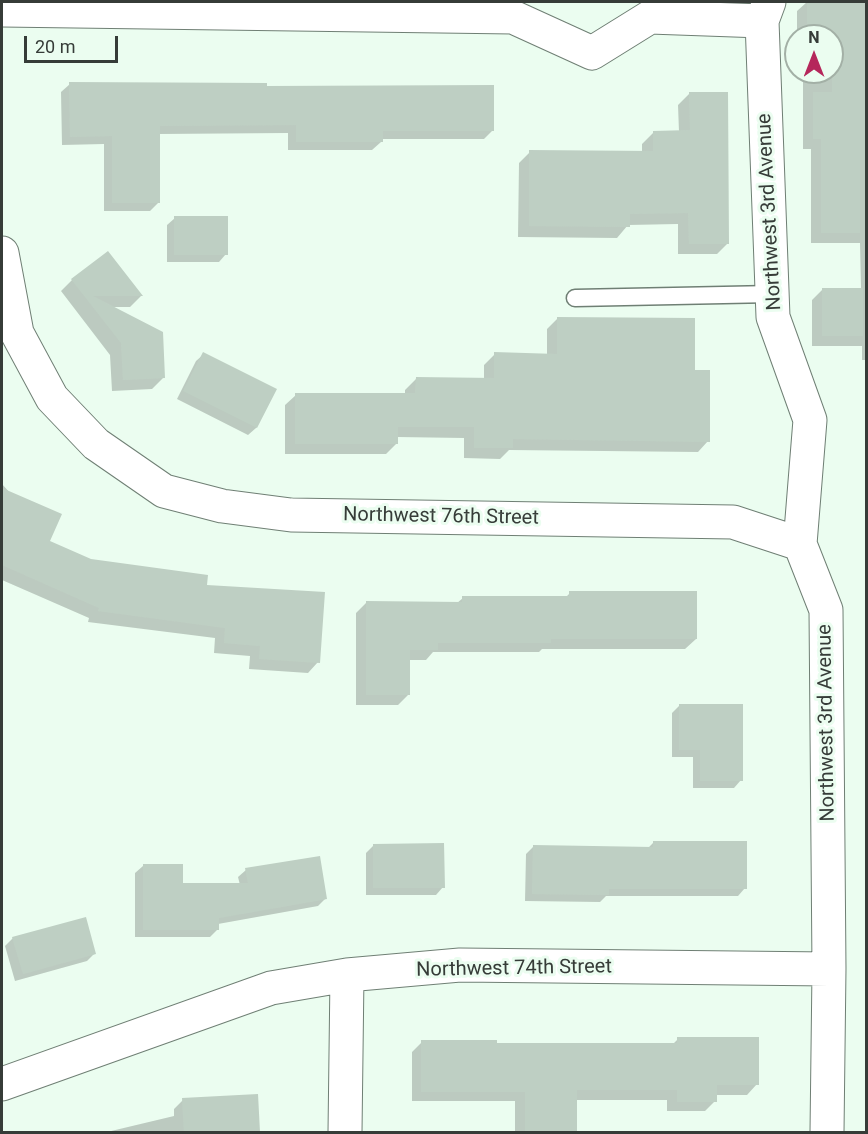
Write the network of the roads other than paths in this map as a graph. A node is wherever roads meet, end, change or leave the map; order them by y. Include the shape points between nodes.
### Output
1 (2, 10) edge
2 (765, 11) edge
3 (2, 253) edge
4 (773, 294) junction
5 (575, 298) dead end
6 (801, 544) junction
7 (829, 969) junction
8 (347, 975) junction
9 (2, 1084) edge
10 (345, 1132) edge
11 (827, 1132) edge

1 - 2 street via 513,17 592,53 650,17
2 - 4 street, Northwest 3rd Avenue
3 - 6 street, Northwest 76th Street via 17,333 52,398 96,444 164,491 222,506 291,515 733,522
4 - 5 lane
4 - 6 street, Northwest 3rd Avenue via 774,316 810,420
6 - 7 street, Northwest 3rd Avenue via 826,610
7 - 8 street, Northwest 74th Street via 459,965
7 - 11 street, Northwest 3rd Avenue
8 - 9 street, Northwest 74th Street via 271,988
8 - 10 street

